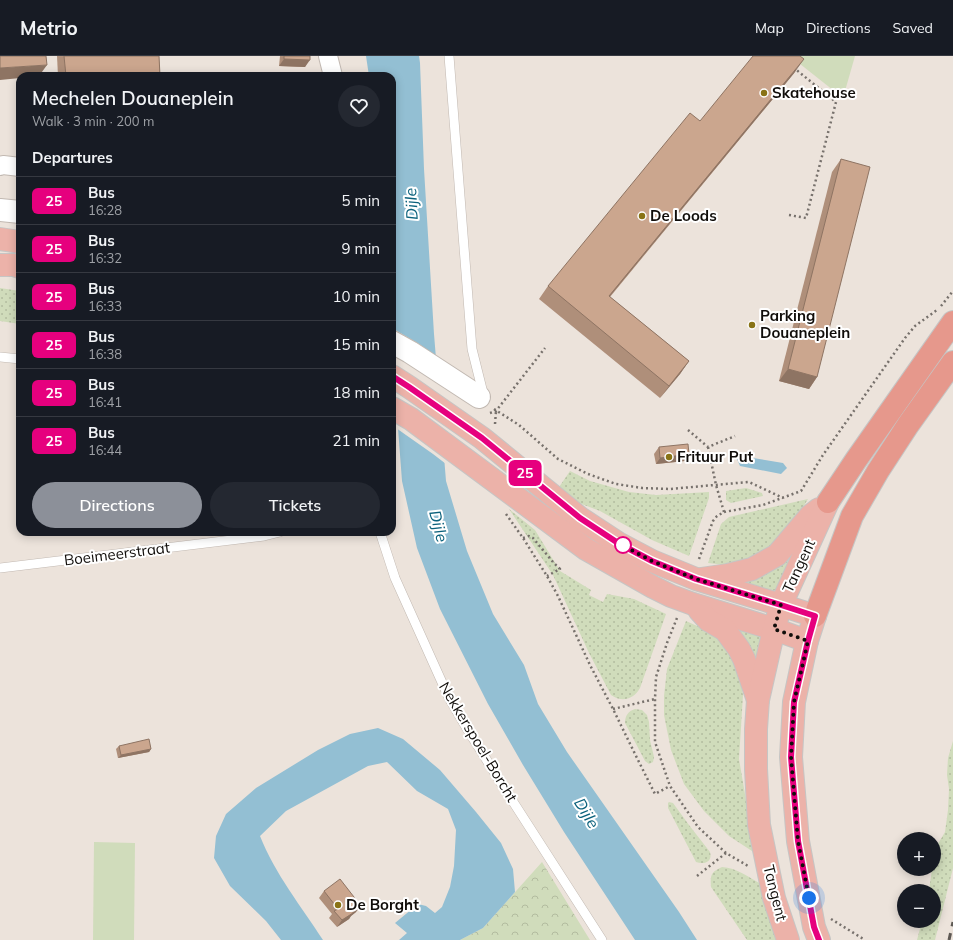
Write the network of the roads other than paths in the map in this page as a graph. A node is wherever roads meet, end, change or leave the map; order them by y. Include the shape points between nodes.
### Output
1 (328, 56) edge
2 (449, 56) edge
3 (332, 72) edge
4 (0, 166) edge
5 (16, 166) edge
6 (0, 210) edge
7 (16, 212) edge
8 (0, 238) edge
9 (16, 241) edge
10 (0, 265) edge
11 (16, 266) edge
12 (953, 322) edge
13 (396, 344) edge
14 (0, 357) edge
15 (16, 359) edge
16 (953, 362) edge
17 (396, 379) edge
18 (487, 403) joint
19 (396, 410) edge
20 (828, 502) junction
21 (248, 536) edge
22 (381, 536) edge
23 (0, 568) edge
24 (697, 569) junction
25 (693, 604) junction
26 (781, 605) junction
27 (815, 616) junction
28 (774, 629) junction
29 (808, 641) junction
30 (758, 700) junction
31 (602, 940) edge
32 (788, 940) edge
33 (819, 940) edge

1 - 3 street
2 - 18 lane via 472,349
4 - 5 street via 3,164
6 - 7 street
8 - 9 main road
10 - 11 main road
12 - 20 highway, Tangent
13 - 18 street
14 - 15 lane
16 - 27 highway, Tangent via 908,425 852,516
17 - 24 main road via 488,431 580,518 618,543 652,561
19 - 25 main road via 586,549 653,587
20 - 24 main road via 810,516 777,555 752,569 728,575
20 - 26 main road, Tangent
21 - 23 lane, Boeimeerstraat
22 - 31 lane, Nekkerspoel-Borcht via 395,578 449,698
24 - 26 main road
25 - 28 main road
25 - 30 main road via 708,620 725,630 739,649
26 - 27 main road
26 - 28 main road, Tangent
27 - 29 main road, Tangent
28 - 29 main road
28 - 30 main road, Tangent
29 - 33 main road, Tangent via 794,702 791,757 798,841 814,927
30 - 32 main road, Tangent via 756,756 759,825 774,898

